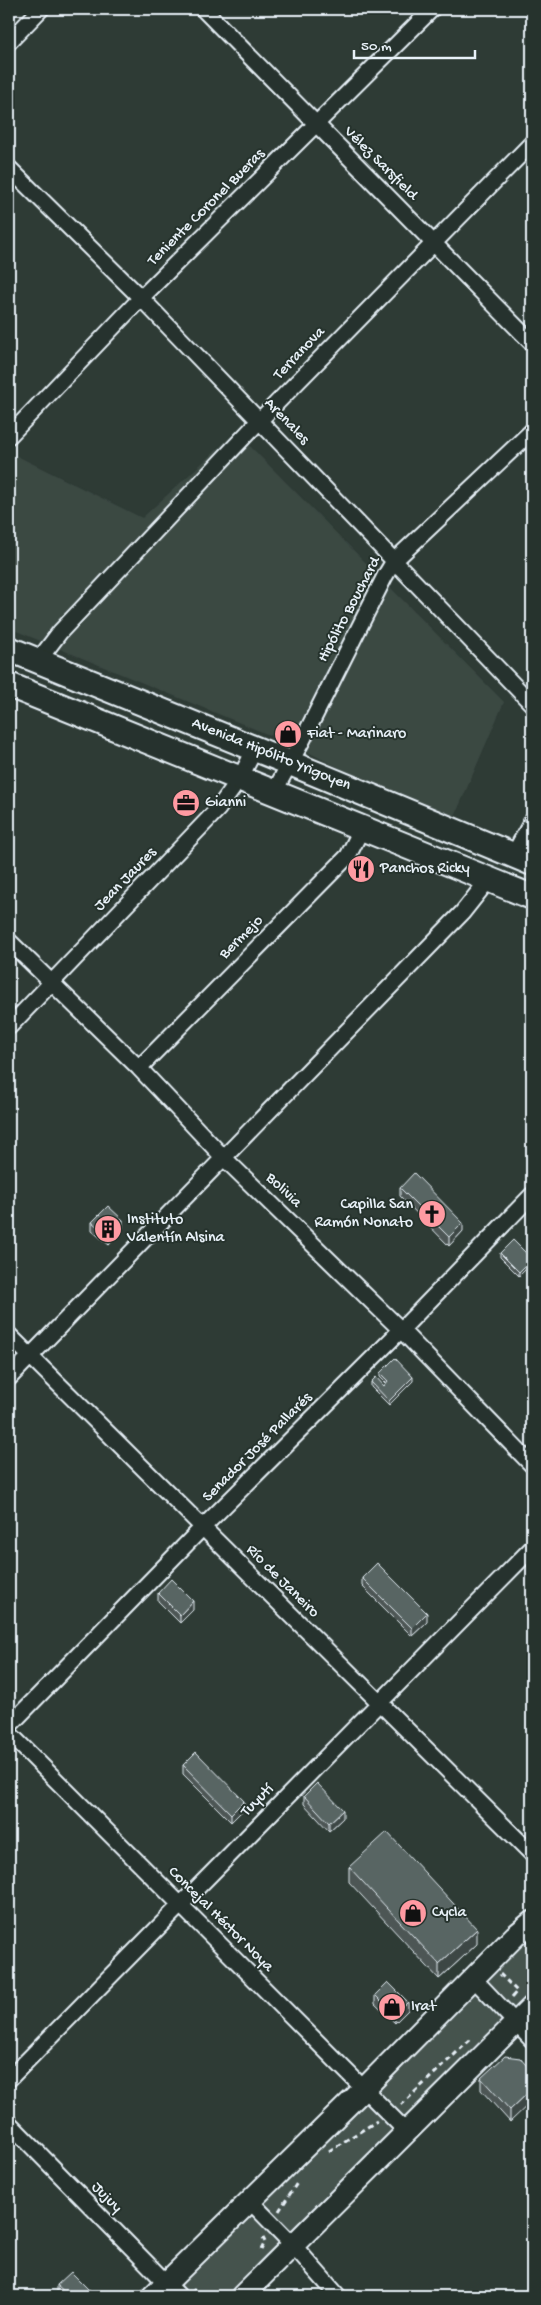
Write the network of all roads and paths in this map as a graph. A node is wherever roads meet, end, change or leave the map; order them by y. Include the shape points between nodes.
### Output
1 (41, 9) edge
2 (203, 9) edge
3 (432, 9) edge
4 (9, 42) edge
5 (316, 125) junction
6 (532, 142) edge
7 (9, 168) edge
8 (433, 242) junction
9 (141, 298) junction
10 (532, 343) edge
11 (260, 420) junction
12 (532, 431) edge
13 (9, 436) edge
14 (394, 561) junction
15 (9, 649) edge
16 (38, 661) junction
17 (9, 685) edge
18 (532, 704) edge
19 (255, 748) junction
20 (290, 762) junction
21 (239, 780) junction
22 (274, 792) junction
23 (532, 821) edge
24 (362, 828) junction
25 (523, 860) edge
26 (489, 879) junction
27 (532, 896) edge
28 (9, 942) edge
29 (51, 983) junction
30 (9, 1027) edge
31 (139, 1068) junction
32 (224, 1158) junction
33 (531, 1198) edge
34 (401, 1330) junction
35 (9, 1335) edge
36 (31, 1356) junction
37 (9, 1378) edge
38 (532, 1465) edge
39 (202, 1527) junction
40 (532, 1548) edge
41 (379, 1703) junction
42 (9, 1726) edge
43 (9, 1733) edge
44 (532, 1854) edge
45 (180, 1905) junction
46 (532, 1922) edge
47 (481, 1972) junction
48 (517, 1992) junction
49 (504, 2008) junction
50 (526, 2014) edge
51 (473, 2037) dead end
52 (532, 2040) edge
53 (9, 2079) edge
54 (364, 2089) junction
55 (389, 2114) junction
56 (9, 2124) edge
57 (407, 2132) junction
58 (323, 2155) dead end
59 (298, 2181) dead end
60 (250, 2201) junction
61 (270, 2221) junction
62 (294, 2246) junction
63 (259, 2255) dead end
64 (166, 2292) edge
65 (242, 2296) edge
66 (338, 2296) edge

1 - 4 street
2 - 5 street, Vélez Sarsfield
3 - 5 street, Teniente Coronel Bueras
5 - 8 street, Vélez Sarsfield
5 - 9 street, Teniente Coronel Bueras
6 - 8 street, Terranova
7 - 9 street, Arenales
8 - 10 street, Vélez Sarsfield
8 - 11 street, Terranova
9 - 11 street, Arenales
9 - 13 street, Teniente Coronel Bueras
11 - 14 street, Arenales
11 - 16 street, Terranova via 60,632
12 - 14 street, Hipólito Bouchard
14 - 18 street, Arenales
14 - 20 street, Hipólito Bouchard
15 - 16 main road, Avenida Hipólito Yrigoyen
16 - 19 main road, Avenida Hipólito Yrigoyen
17 - 21 main road, Avenida Hipólito Yrigoyen
19 - 20 main road, Avenida Hipólito Yrigoyen
19 - 21 street, Jean Jaures
20 - 22 street
20 - 25 main road, Avenida Hipólito Yrigoyen
21 - 22 main road, Avenida Hipólito Yrigoyen
21 - 29 street, Jean Jaures via 218,809
22 - 24 main road, Avenida Hipólito Yrigoyen
23 - 25 street
24 - 26 main road, Avenida Hipólito Yrigoyen
24 - 31 street, Bermejo via 348,856
26 - 27 main road, Avenida Hipólito Yrigoyen
26 - 32 street via 462,913
28 - 29 street, Bolivia
29 - 30 street, Jean Jaures
29 - 31 street, Bolivia
31 - 32 street, Bolivia
32 - 34 street, Bolivia
32 - 36 street
33 - 34 street, Senador José Pallarés
34 - 38 street, Bolivia
34 - 39 street, Senador José Pallarés
35 - 36 street, Río de Janeiro
36 - 37 street
36 - 39 street, Río de Janeiro
39 - 41 street, Río de Janeiro
39 - 42 street, Senador José Pallarés
40 - 41 street, Tuyutí
41 - 44 street, Río de Janeiro
41 - 45 street, Tuyutí
43 - 45 street, Concejal Héctor Noya
45 - 53 street, Tuyutí
45 - 54 street, Concejal Héctor Noya
46 - 47 main road
47 - 48 path via 503,1976
47 - 49 street
47 - 54 main road
48 - 49 path
48 - 50 path
49 - 50 street
50 - 52 street
50 - 57 main road
51 - 55 path via 406,2102
54 - 55 street, Concejal Héctor Noya
54 - 60 main road
55 - 57 street, Concejal Héctor Noya
55 - 58 path
56 - 64 street, Jujuy
57 - 62 main road
59 - 61 path
60 - 61 street
60 - 64 main road
61 - 62 street
61 - 63 path via 258,2234 265,2242
62 - 65 main road
62 - 66 street

